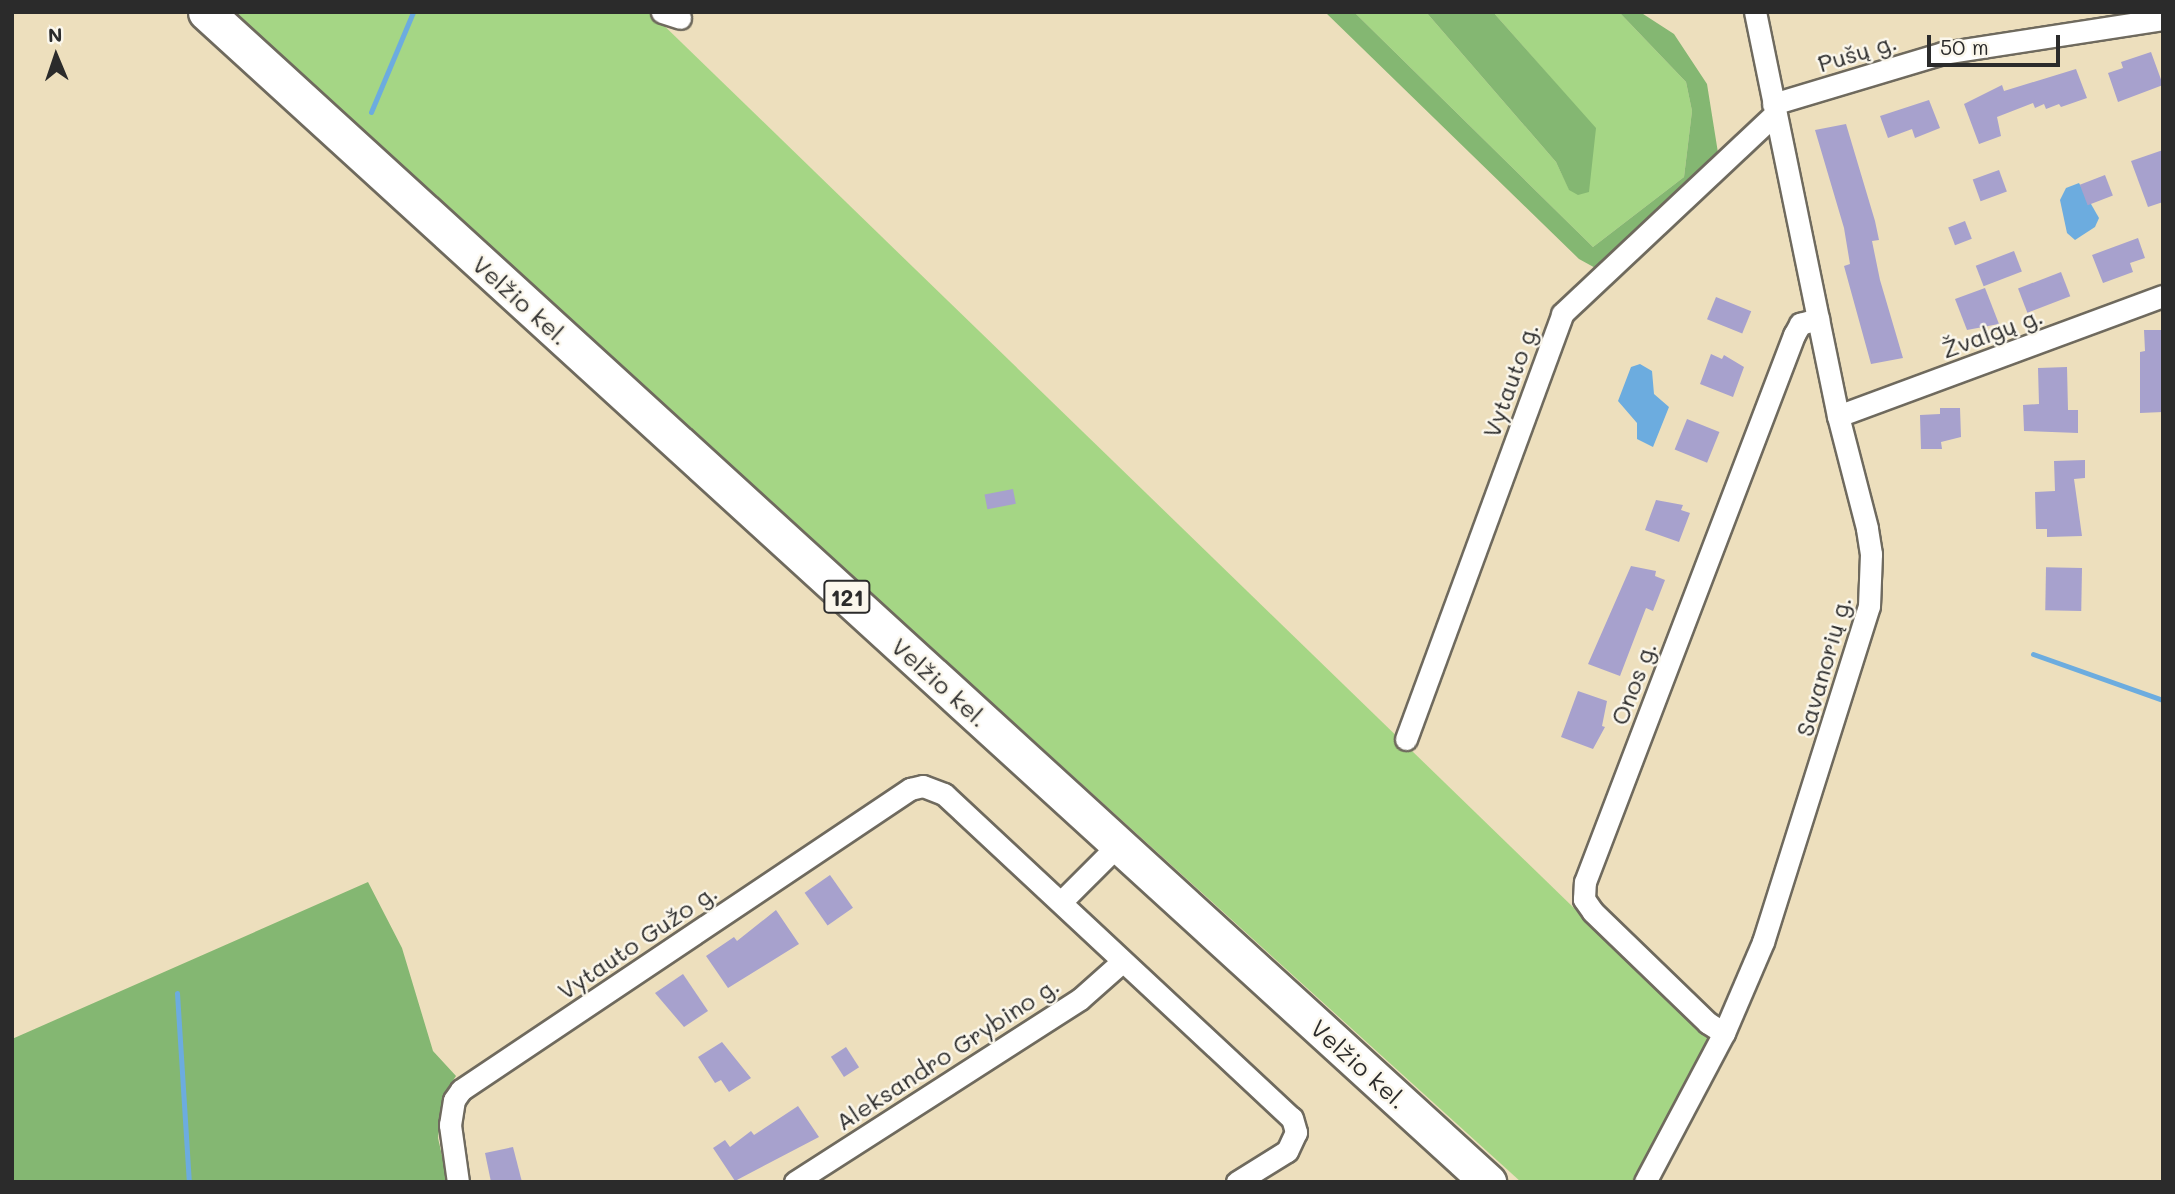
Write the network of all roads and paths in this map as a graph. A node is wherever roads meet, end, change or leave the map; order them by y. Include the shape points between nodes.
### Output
1 (206, 12) edge
2 (1755, 12) edge
3 (2162, 19) edge
4 (1774, 109) junction
5 (2163, 296) edge
6 (1818, 319) junction
7 (1838, 416) junction
8 (1406, 739) dead end
9 (1118, 845) junction
10 (1062, 901) junction
11 (1123, 961) junction
12 (1724, 1033) junction
13 (458, 1182) edge
14 (795, 1182) edge
15 (1237, 1182) edge
16 (1488, 1182) edge
17 (1645, 1182) edge

1 - 9 main road, Velžio kel. / 121
2 - 4 street, Savanorių g.
3 - 4 street, Pušų g. via 1943,53
4 - 6 street, Savanorių g.
4 - 8 street, Vytauto g. via 1562,314
5 - 7 street, Žvalgų g.
6 - 7 street, Savanorių g.
6 - 12 street, Onos g. via 1800,324 1794,335 1585,882 1584,899 1593,912 1708,1023
7 - 12 street, Savanorių g. via 1871,554 1869,606 1763,942
9 - 10 street
9 - 16 main road, Velžio kel. / 121
10 - 11 street
10 - 13 street, Vytauto Gužo g. via 944,794 923,786 910,789 461,1090 454,1100 450,1125
11 - 14 street, Aleksandro Grybino g. via 1080,999
11 - 15 street via 1292,1118 1293,1143
12 - 17 street, Savanorių g.

